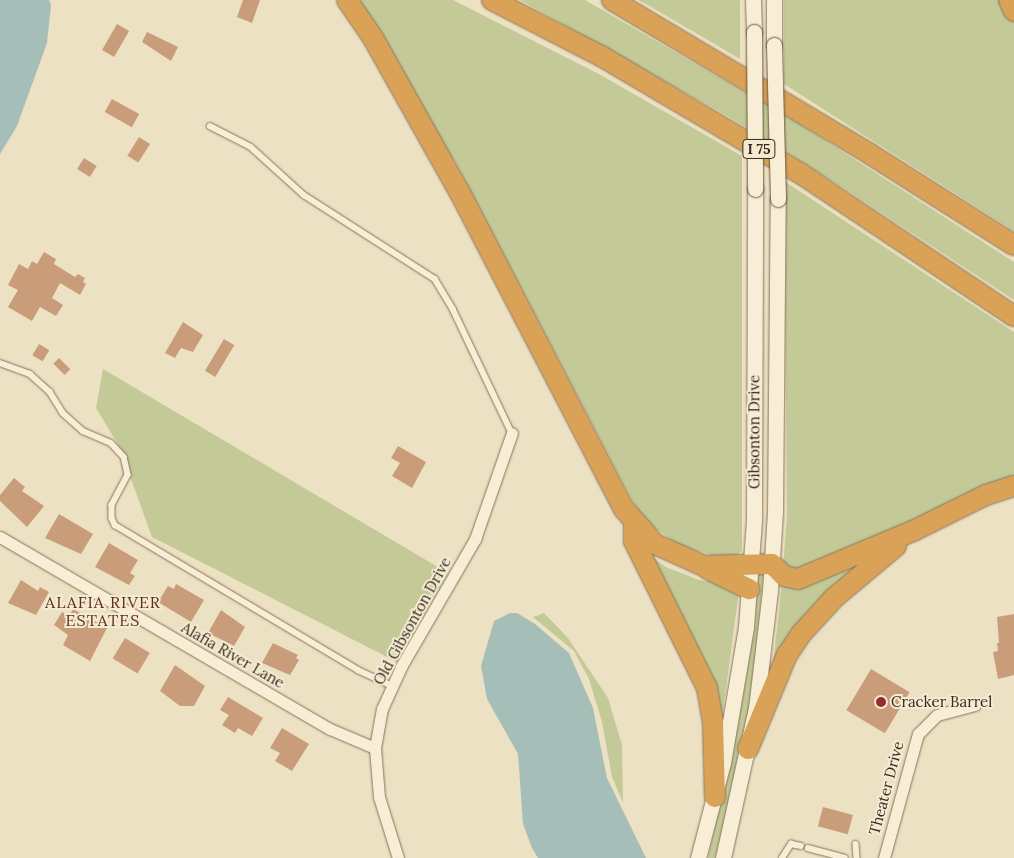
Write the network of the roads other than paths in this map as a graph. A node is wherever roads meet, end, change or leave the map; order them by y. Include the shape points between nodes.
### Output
1 (346, 0) edge
2 (492, 0) edge
3 (612, 0) edge
4 (753, 0) edge
5 (774, 0) edge
6 (1008, 0) edge
7 (1014, 11) edge
8 (210, 126) dead end
9 (1014, 246) edge
10 (1014, 316) edge
11 (0, 364) edge
12 (512, 433) joint
13 (1014, 486) edge
14 (634, 522) junction
15 (912, 531) junction
16 (0, 537) edge
17 (751, 562) junction
18 (772, 564) junction
19 (704, 566) junction
20 (749, 589) junction
21 (392, 686) junction
22 (975, 705) dead end
23 (375, 748) junction
24 (748, 749) junction
25 (715, 797) junction
26 (856, 844) dead end
27 (398, 858) edge
28 (698, 858) edge
29 (723, 858) edge
30 (782, 858) edge
31 (845, 858) edge
32 (857, 858) edge
33 (884, 858) edge

1 - 14 highway via 373,38 459,191
2 - 10 highway, I 75 via 601,56 800,173
3 - 9 highway via 870,154
4 - 17 main road, Gibsonton Drive, bridge via 755,189
5 - 18 main road, Gibsonton Drive, bridge via 778,199
6 - 7 highway
8 - 12 lane via 255,150 304,195 435,279 457,317
11 - 21 lane via 30,374 83,431 111,443 124,457 128,475 112,505 115,525 350,665
12 - 21 street, Old Gibsonton Drive via 475,538
13 - 15 highway via 948,511
14 - 19 highway via 655,544
14 - 25 highway via 634,541 707,688 713,723
15 - 18 highway via 798,579 784,576
15 - 24 highway via 834,598 801,634 787,655
16 - 23 street, Alafia River Lane via 330,729
17 - 18 highway
17 - 19 highway
17 - 20 main road, Gibsonton Drive
18 - 24 main road, Gibsonton Drive via 766,636
19 - 20 highway
20 - 25 main road, Gibsonton Drive via 738,686
21 - 23 street, Old Gibsonton Drive via 382,709
22 - 33 street, Theater Drive via 936,715 918,734
23 - 27 street, Old Gibsonton Drive via 379,797
24 - 29 main road, Gibsonton Drive
25 - 28 main road, Gibsonton Drive
26 - 32 lane
30 - 31 lane via 791,844

